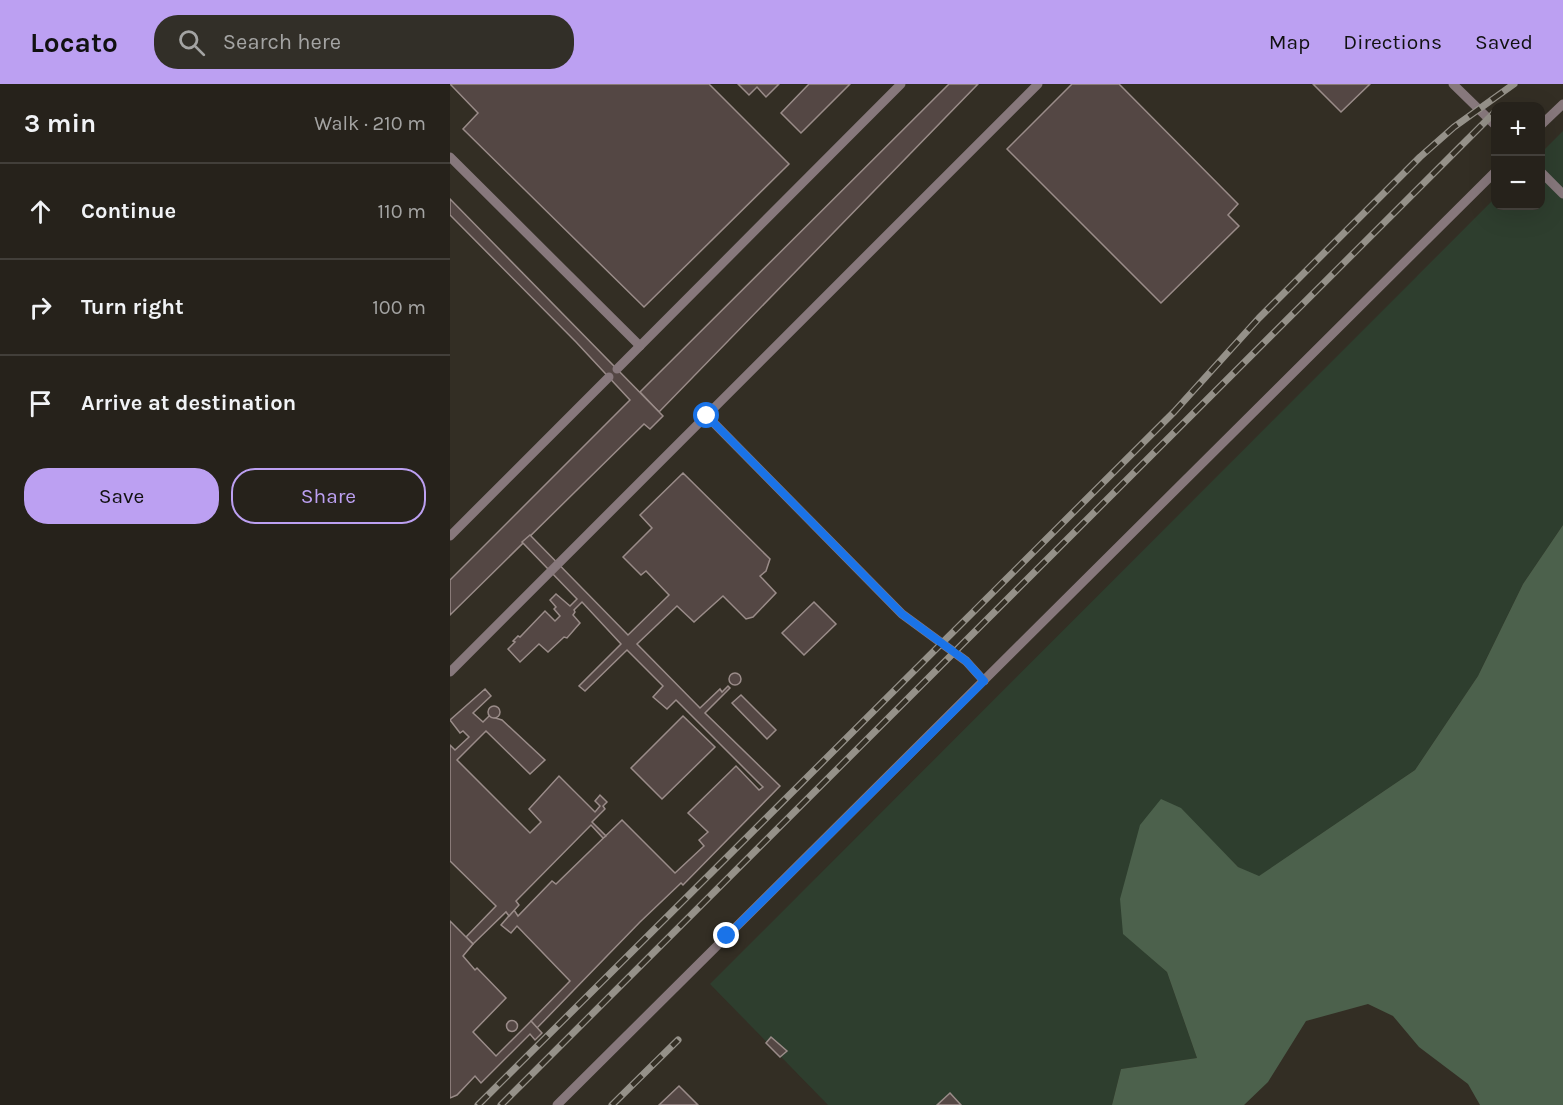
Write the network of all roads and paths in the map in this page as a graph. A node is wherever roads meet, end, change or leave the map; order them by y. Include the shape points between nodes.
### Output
1 (901, 84) edge
2 (1038, 84) edge
3 (1453, 84) edge
4 (1563, 104) edge
5 (1491, 121) edge
6 (1545, 121) edge
7 (450, 157) edge
8 (1491, 176) edge
9 (1545, 176) edge
10 (1563, 194) edge
11 (640, 346) junction
12 (617, 369) dead end
13 (609, 377) dead end
14 (707, 416) junction
15 (450, 536) edge
16 (450, 672) edge
17 (984, 681) junction
18 (557, 1105) edge

1 - 11 lane
2 - 14 lane
3 - 5 lane
4 - 6 lane
7 - 11 lane
8 - 17 lane
9 - 10 lane
11 - 12 lane
13 - 15 lane
14 - 16 lane
14 - 17 lane via 902,614 966,661
17 - 18 lane

